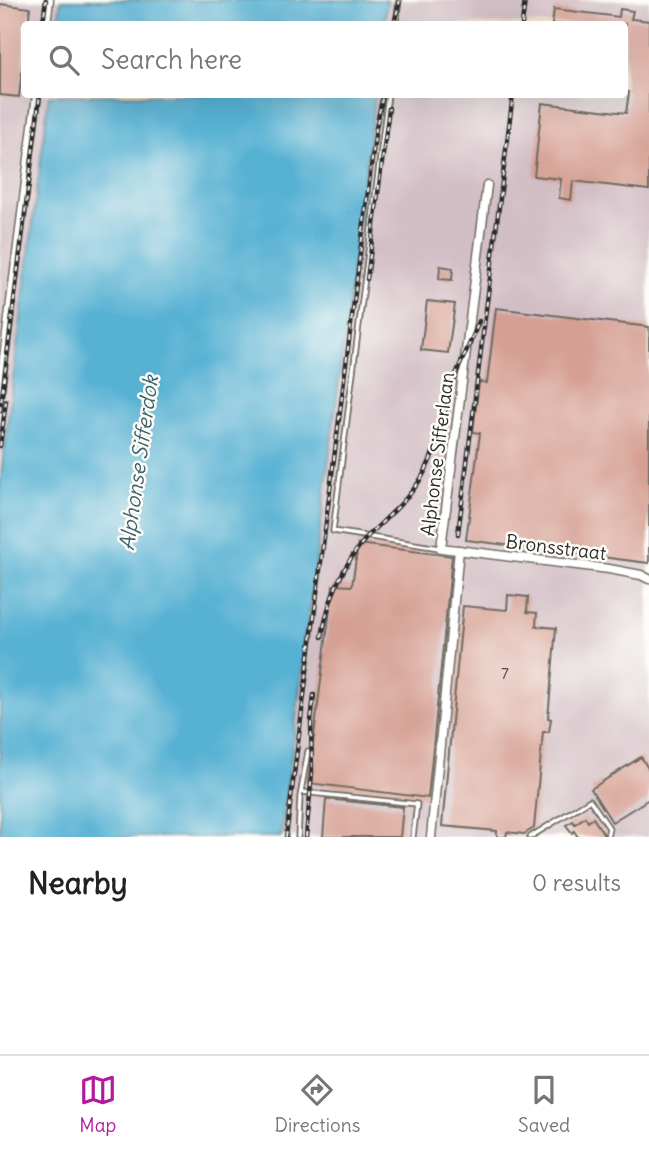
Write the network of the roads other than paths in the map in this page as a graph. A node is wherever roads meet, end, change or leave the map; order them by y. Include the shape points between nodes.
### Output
1 (49, 0) edge
2 (399, 0) edge
3 (46, 21) edge
4 (396, 21) edge
5 (36, 98) edge
6 (387, 98) edge
7 (487, 185) dead end
8 (0, 390) edge
9 (441, 548) junction
10 (459, 550) junction
11 (649, 579) edge
12 (308, 751) dead end
13 (301, 792) junction
14 (298, 837) edge
15 (413, 837) edge
16 (431, 837) edge
17 (530, 837) edge
18 (607, 837) edge

1 - 3 street
2 - 4 lane
5 - 8 street
6 - 9 lane via 333,531
7 - 9 street, Alphonse Sifferlaan
9 - 10 street, Alphonse Sifferlaan
10 - 11 street, Bronsstraat via 608,569
10 - 16 street, Alphonse Sifferlaan
12 - 13 lane
13 - 14 lane
13 - 15 lane via 417,804
17 - 18 lane via 590,800 609,828

